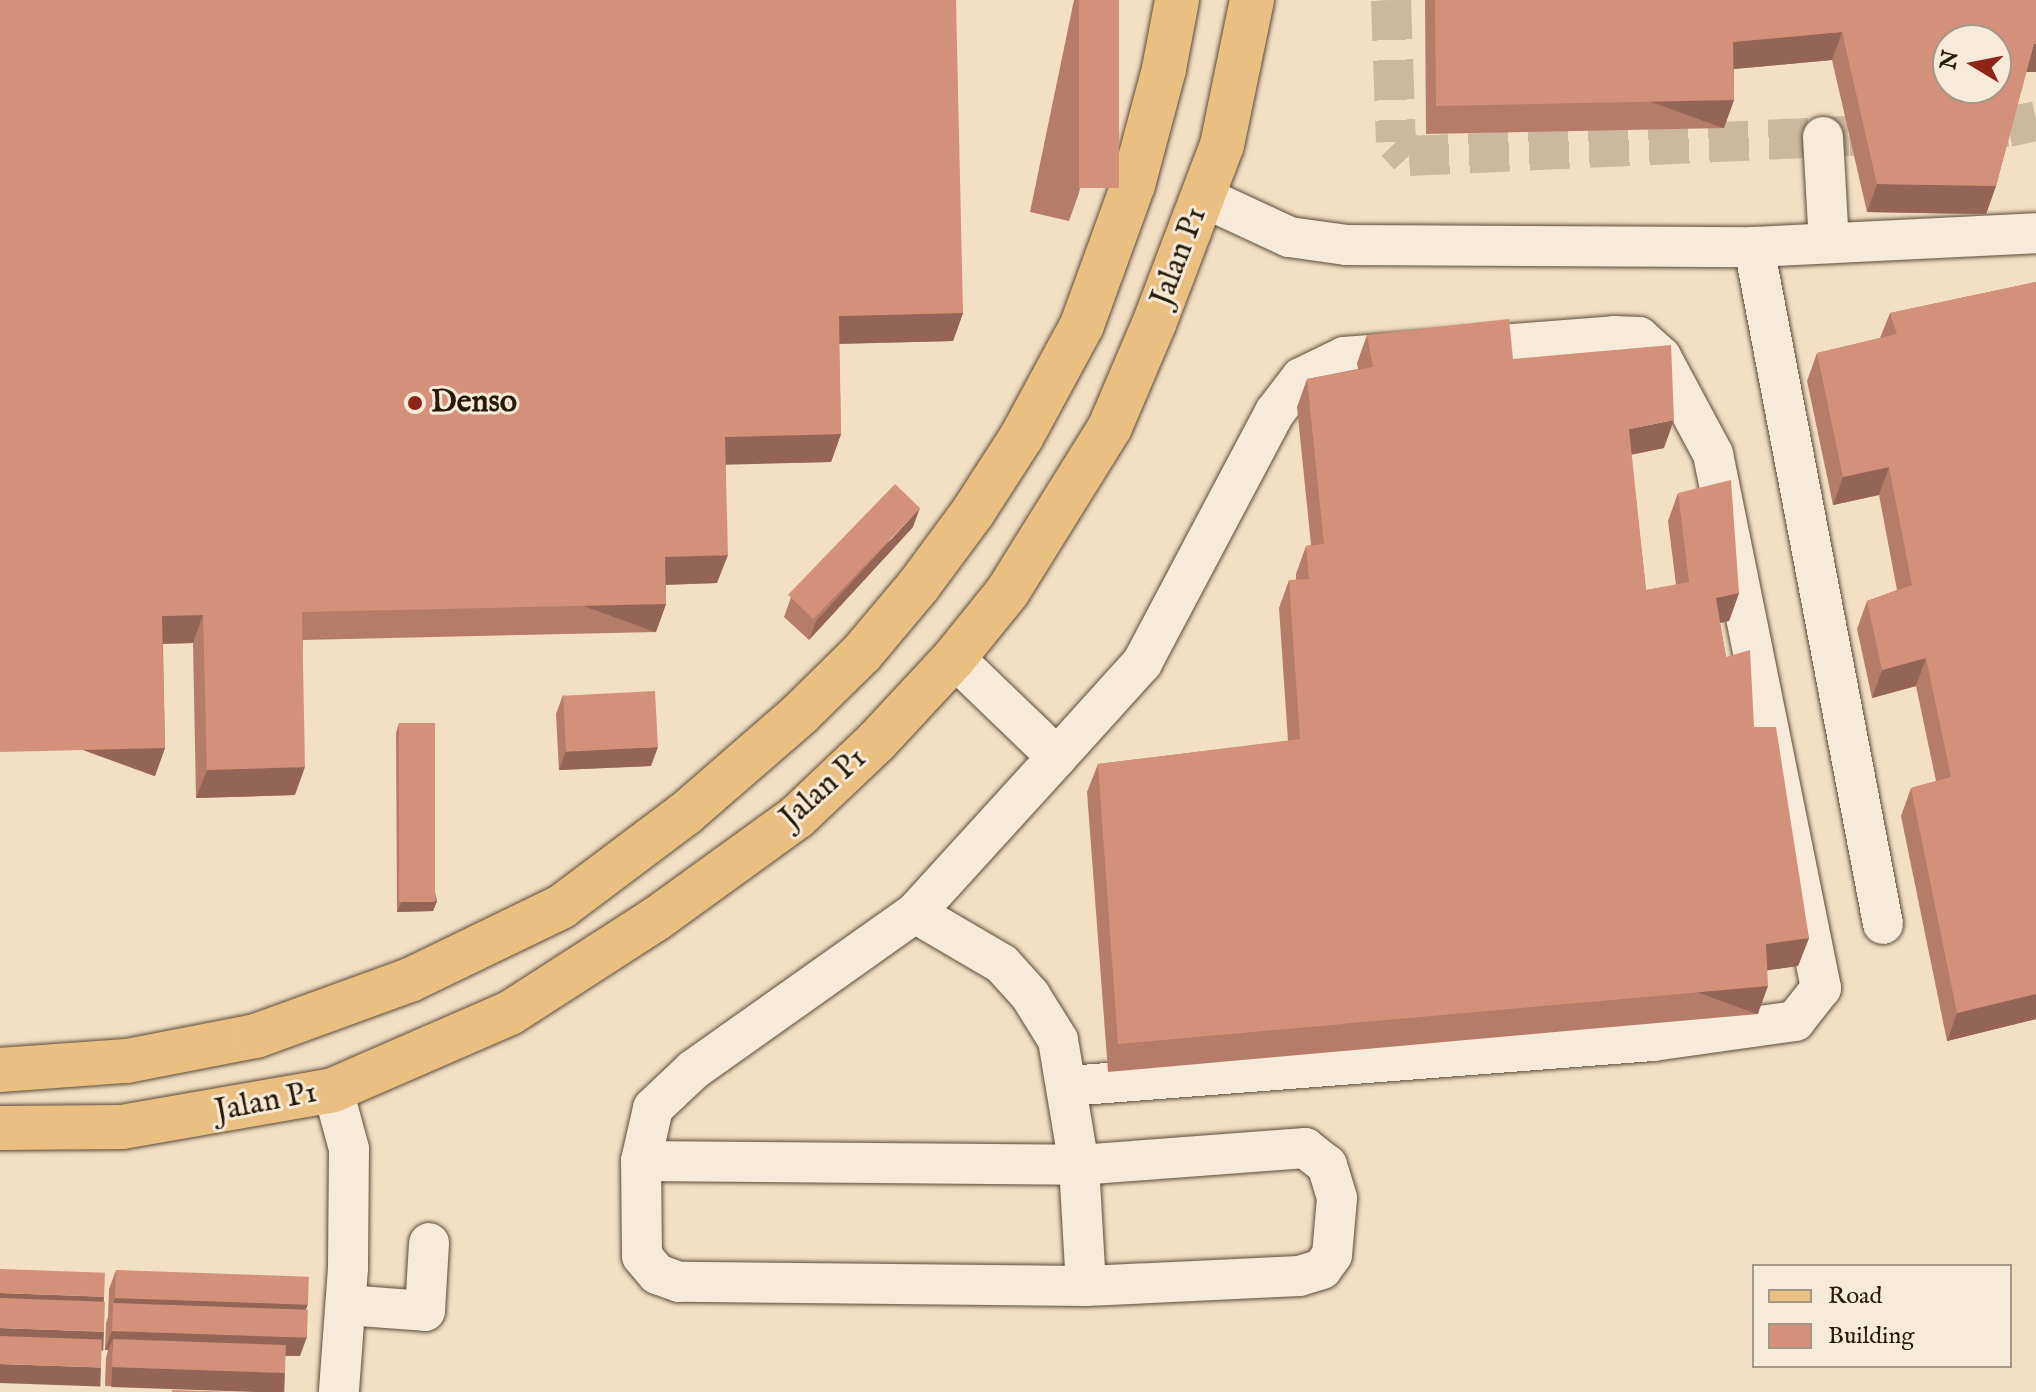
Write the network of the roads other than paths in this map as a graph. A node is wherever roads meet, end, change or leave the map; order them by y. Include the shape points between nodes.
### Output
1 (1177, 0) edge
2 (1252, 0) edge
3 (1823, 137) dead end
4 (1203, 197) junction
5 (2036, 233) edge
6 (1829, 243) junction
7 (1754, 247) junction
8 (954, 658) junction
9 (1057, 757) junction
10 (915, 913) junction
11 (1883, 924) dead end
12 (0, 1070) edge
13 (1068, 1086) junction
14 (333, 1090) junction
15 (0, 1128) edge
16 (641, 1161) junction
17 (1079, 1165) junction
18 (429, 1243) dead end
19 (1086, 1286) junction
20 (346, 1305) junction
21 (339, 1392) edge

1 - 12 main road via 1133,185 1082,325 1022,436 973,512 862,653 800,714 685,814 561,907 410,980 256,1036 127,1061
2 - 4 main road, Jalan P1 via 1222,145
3 - 6 street
4 - 7 street via 1289,237 1347,245
4 - 8 main road, Jalan P1 via 1110,427 1008,591
5 - 6 street
6 - 7 street
7 - 11 street
8 - 9 street
8 - 14 main road, Jalan P1 via 797,817 656,919 510,1013
9 - 10 street
9 - 13 street via 1142,663 1275,412 1301,378 1344,357 1639,337 1661,357 1713,454 1821,988 1795,1021 1653,1041
10 - 13 street via 1002,964 1030,995 1058,1040
10 - 16 street via 693,1070 653,1108
13 - 17 street
14 - 15 main road, Jalan P1 via 122,1127
14 - 20 street via 349,1149
16 - 17 street
16 - 19 street via 642,1256 657,1274 679,1282
17 - 19 street
17 - 19 street via 1305,1148 1327,1165 1337,1198 1332,1255 1322,1269 1299,1276
18 - 20 street via 425,1311
20 - 21 street

